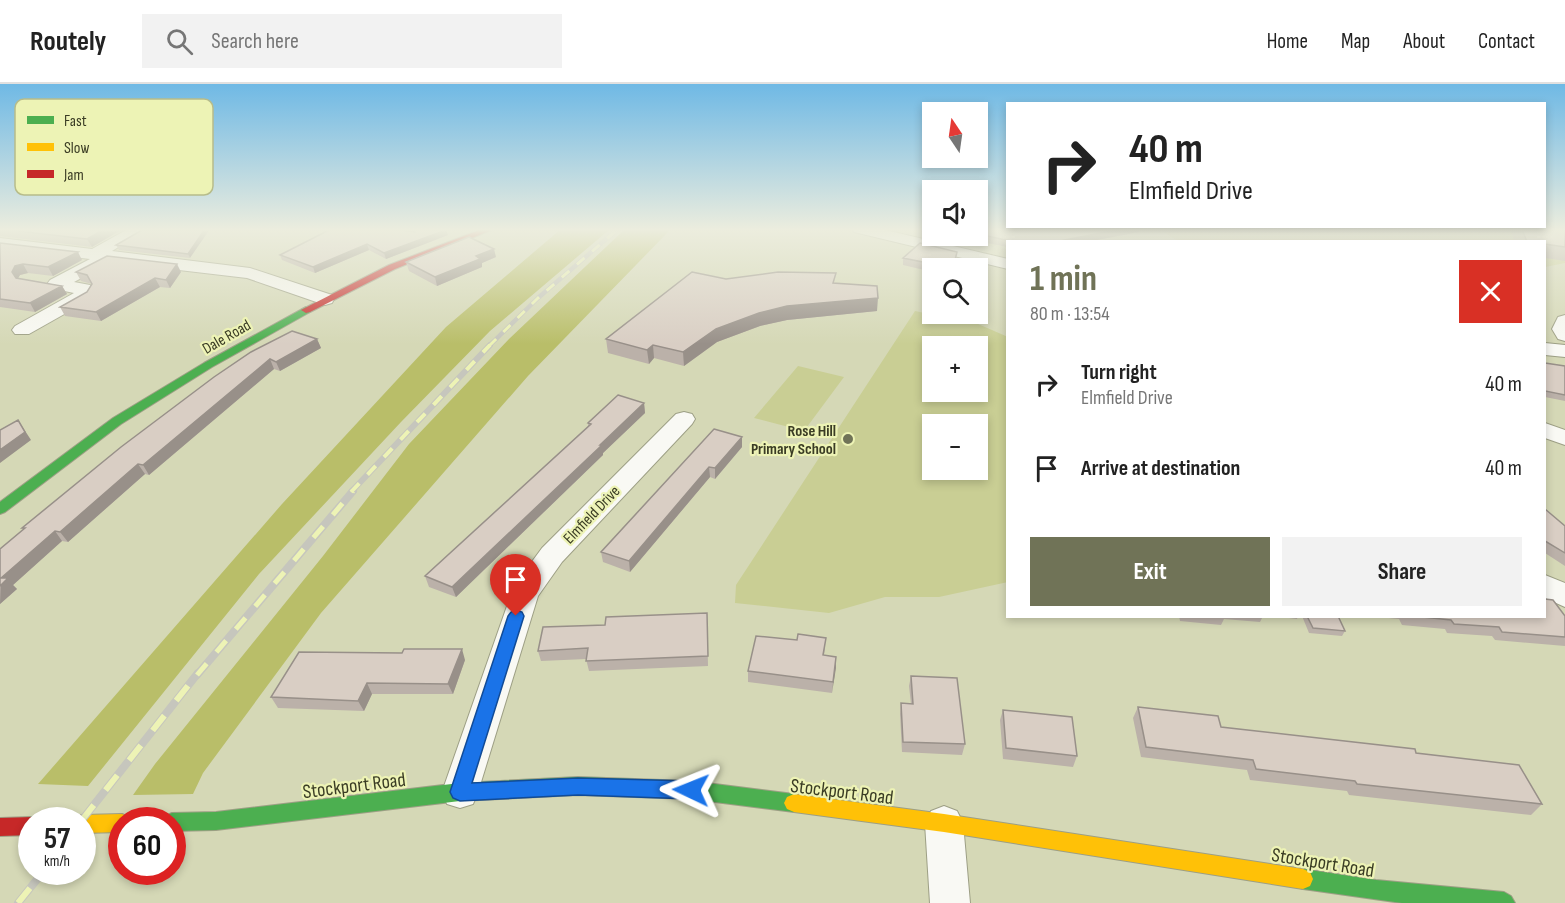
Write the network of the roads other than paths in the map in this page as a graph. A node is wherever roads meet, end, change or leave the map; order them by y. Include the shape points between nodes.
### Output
1 (78, 267) edge
2 (199, 267) edge
3 (392, 267) edge
4 (324, 299) junction
5 (1565, 321) edge
6 (22, 330) dead end
7 (1565, 335) edge
8 (1546, 349) edge
9 (1565, 351) edge
10 (684, 419) dead end
11 (1546, 430) edge
12 (1565, 438) edge
13 (0, 508) edge
14 (1546, 586) edge
15 (1565, 596) edge
16 (460, 792) junction
17 (186, 822) edge
18 (944, 823) junction
19 (18, 826) edge
20 (0, 827) edge
21 (950, 903) edge
22 (1503, 903) edge

1 - 6 street via 46,283 86,292
2 - 4 street via 250,273
3 - 4 main road, Dale Road
4 - 13 main road, Dale Road via 117,421
5 - 7 street
8 - 9 street
10 - 16 street, Elmfield Drive via 552,555 524,594
11 - 12 street
14 - 15 street
16 - 17 main road, Stockport Road
16 - 18 main road, Stockport Road via 578,786 691,790
18 - 21 street
18 - 22 main road, Stockport Road via 1376,890
19 - 20 main road

